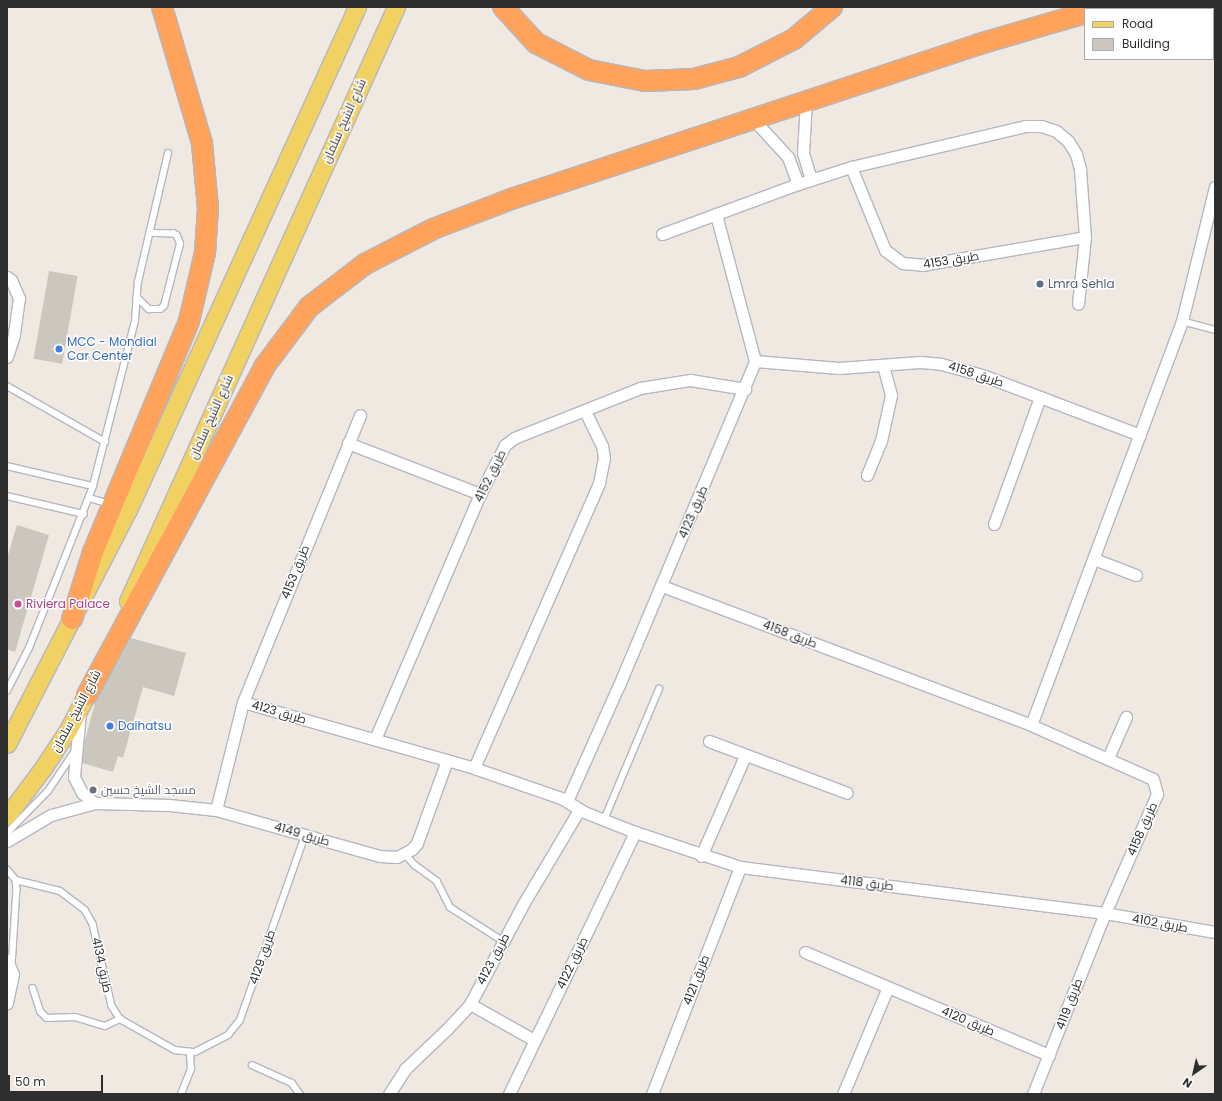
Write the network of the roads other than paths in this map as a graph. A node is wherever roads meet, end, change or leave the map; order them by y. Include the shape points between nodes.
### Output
1 (162, 7) edge
2 (357, 7) edge
3 (396, 7) edge
4 (503, 7) edge
5 (832, 7) edge
6 (1084, 13) edge
7 (806, 101) junction
8 (753, 119) junction
9 (168, 153) dead end
10 (851, 167) junction
11 (811, 180) junction
12 (798, 184) junction
13 (1215, 187) edge
14 (716, 214) junction
15 (150, 233) junction
16 (662, 234) dead end
17 (1085, 237) junction
18 (7, 277) edge
19 (136, 297) junction
20 (1078, 304) dead end
21 (1182, 321) junction
22 (1215, 330) edge
23 (7, 357) edge
24 (755, 362) junction
25 (883, 365) junction
26 (7, 386) edge
27 (744, 389) junction
28 (1040, 397) junction
29 (585, 411) junction
30 (360, 414) dead end
31 (1140, 435) junction
32 (105, 442) junction
33 (348, 443) junction
34 (7, 466) edge
35 (868, 475) dead end
36 (93, 486) junction
37 (480, 494) junction
38 (7, 496) edge
39 (89, 498) junction
40 (120, 507) junction
41 (84, 514) junction
42 (994, 524) dead end
43 (1094, 559) junction
44 (1136, 575) dead end
45 (662, 586) junction
46 (72, 620) joint
47 (659, 689) dead end
48 (7, 691) edge
49 (84, 701) junction
50 (243, 702) junction
51 (1126, 717) dead end
52 (1031, 725) junction
53 (375, 739) junction
54 (709, 741) dead end
55 (7, 744) edge
56 (77, 747) junction
57 (745, 756) junction
58 (1108, 758) junction
59 (446, 760) junction
60 (474, 768) junction
61 (847, 793) dead end
62 (567, 801) junction
63 (95, 803) junction
64 (216, 810) junction
65 (579, 810) junction
66 (7, 816) edge
67 (604, 820) junction
68 (635, 832) junction
69 (7, 833) edge
70 (305, 835) junction
71 (7, 841) edge
72 (405, 854) junction
73 (701, 856) junction
74 (740, 867) junction
75 (7, 869) edge
76 (16, 880) junction
77 (1105, 913) junction
78 (1215, 932) edge
79 (503, 941) junction
80 (805, 952) dead end
81 (10, 964) edge
82 (888, 987) junction
83 (33, 988) dead end
84 (7, 1004) edge
85 (470, 1004) junction
86 (120, 1019) junction
87 (534, 1040) junction
88 (190, 1053) junction
89 (1049, 1055) junction
90 (252, 1065) dead end
91 (181, 1094) edge
92 (300, 1094) edge
93 (389, 1094) edge
94 (509, 1094) edge
95 (652, 1094) edge
96 (843, 1094) edge
97 (1033, 1094) edge

1 - 40 highway via 202,143 208,186 208,230 201,276 189,321
2 - 40 main road
3 - 49 main road, شارع الشيخ سلمان
4 - 5 highway via 536,43 590,70 645,81 694,80 739,67 794,39
6 - 7 highway via 979,44
7 - 8 highway
7 - 11 street via 803,153
8 - 12 street via 788,157
8 - 49 highway via 514,198 433,229 365,264 308,307 264,367
9 - 15 lane
10 - 11 street
10 - 17 street, طريق 4153 via 885,250 902,263 923,265
10 - 17 street via 1026,126 1041,126 1056,131 1068,141 1076,154
11 - 12 street
12 - 14 street
13 - 21 street
14 - 16 street
14 - 24 street
15 - 19 lane
15 - 19 lane via 174,234 180,244 164,306 155,310 149,309
17 - 20 street
18 - 23 street via 19,298
19 - 32 lane via 135,321
21 - 22 lane
21 - 31 street
24 - 25 street, طريق 4158 via 821,368
24 - 27 street, طريق 4123
25 - 28 street, طريق 4158 via 941,364 962,368
25 - 35 street via 891,395 881,441
26 - 32 lane
27 - 29 street, طريق 4152 via 690,380 670,382 640,388
27 - 45 street, طريق 4123
28 - 31 street, طريق 4158
28 - 42 street
29 - 37 street, طريق 4152 via 514,438 505,445
29 - 60 street via 602,446 604,458 599,483
30 - 33 street, طريق 4153
31 - 43 street
32 - 36 lane
33 - 37 street
33 - 50 street, طريق 4153
34 - 36 lane
36 - 39 lane
37 - 53 street, طريق 4152
38 - 41 lane
39 - 40 lane
39 - 41 lane
40 - 46 highway via 93,552
41 - 48 lane via 29,648
43 - 44 street
43 - 52 street
45 - 52 street, طريق 4158
45 - 62 street, طريق 4123
46 - 55 main road
47 - 67 lane
49 - 56 street
49 - 66 main road, شارع الشيخ سلمان via 43,768
50 - 53 street, طريق 4123
50 - 64 street, طريق 4153
51 - 58 street
52 - 58 street, طريق 4158
53 - 59 street, طريق 4123
54 - 57 street
56 - 63 street via 73,766 77,786
56 - 69 lane via 48,791
57 - 61 street
57 - 73 street
58 - 77 street, طريق 4158 via 1153,780 1157,794
59 - 60 street, طريق 4123
59 - 72 street via 417,843
60 - 62 street, طريق 4123
62 - 65 street, طريق 4123
63 - 64 street, طريق 4149
63 - 71 street, طريق 4149 via 51,816
64 - 70 street, طريق 4149
65 - 67 street, طريق 4123
65 - 79 street, طريق 4123
67 - 68 street, طريق 4123
68 - 73 street, طريق 4118
68 - 87 street, طريق 4122
70 - 72 street, طريق 4149 via 388,857
70 - 88 lane, طريق 4129 via 238,1024 224,1038 200,1051
72 - 79 lane via 415,865 438,881 450,906
73 - 74 street, طريق 4118
74 - 77 street, طريق 4118
74 - 95 street, طريق 4121
75 - 76 lane
76 - 81 lane
76 - 86 lane, طريق 4134 via 60,891 85,910 93,924 112,1006
77 - 78 street, طريق 4102
77 - 89 street, طريق 4119
79 - 85 street, طريق 4123
80 - 82 street, طريق 4120
81 - 84 street via 13,979
82 - 89 street, طريق 4120
82 - 96 street
83 - 86 lane via 42,1015 47,1018 75,1017 81,1021 105,1026
85 - 87 street
85 - 93 street, طريق 4123 via 405,1069
86 - 88 lane via 175,1050
87 - 94 street, طريق 4122
88 - 91 lane via 191,1070
89 - 97 street, طريق 4119
90 - 92 lane via 292,1083

